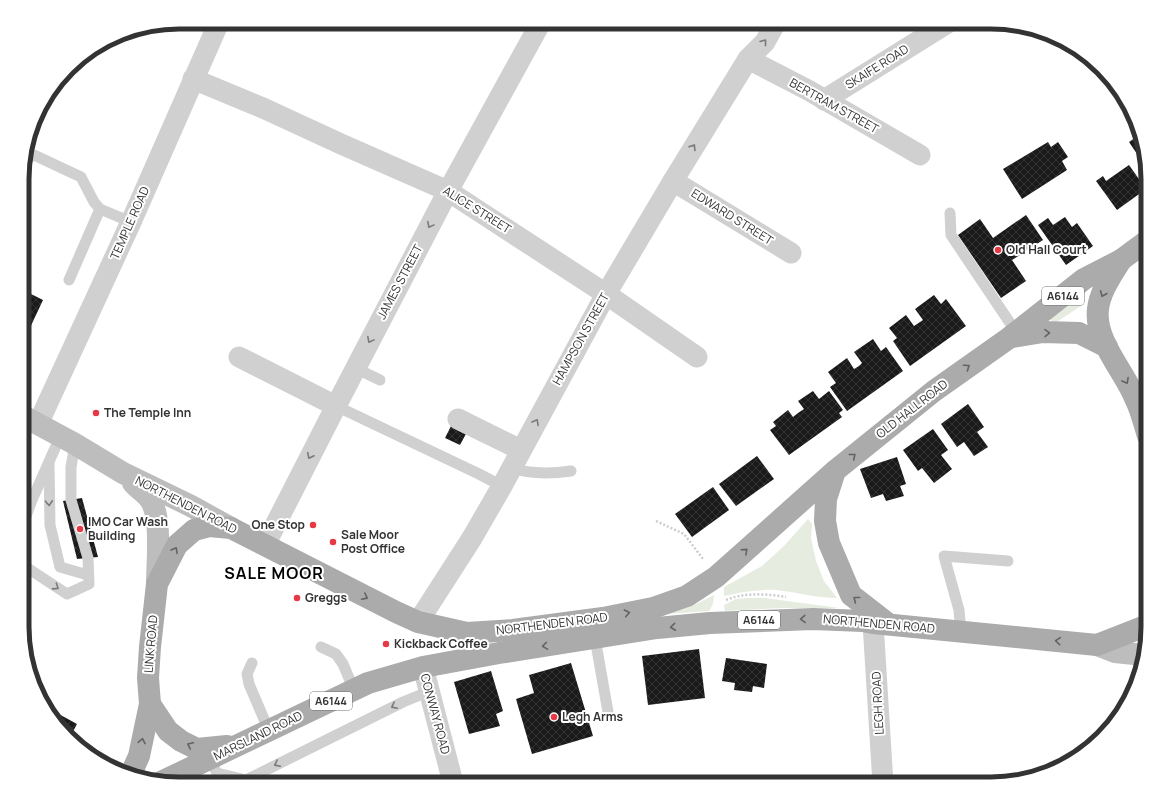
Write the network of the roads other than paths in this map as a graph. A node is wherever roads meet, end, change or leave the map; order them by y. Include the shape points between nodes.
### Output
1 (216, 29) edge
2 (537, 29) edge
3 (772, 29) edge
4 (936, 29) edge
5 (748, 59) junction
6 (193, 79) junction
7 (816, 95) junction
8 (920, 155) dead end
9 (31, 156) edge
10 (673, 180) junction
11 (448, 190) junction
12 (100, 209) junction
13 (950, 213) dead end
14 (131, 222) junction
15 (1141, 245) edge
16 (791, 253) dead end
17 (1121, 260) junction
18 (69, 280) dead end
19 (606, 294) junction
20 (1012, 335) junction
21 (1107, 347) junction
22 (239, 357) dead end
23 (697, 357) dead end
24 (355, 368) junction
25 (380, 380) dead end
26 (336, 406) junction
27 (1141, 416) edge
28 (458, 419) dead end
29 (31, 420) edge
30 (67, 440) junction
31 (521, 450) junction
32 (49, 464) junction
33 (836, 470) junction
34 (571, 471) dead end
35 (123, 473) junction
36 (506, 477) junction
37 (29, 510) edge
38 (231, 528) junction
39 (265, 545) junction
40 (1008, 561) dead end
41 (29, 569) edge
42 (88, 575) junction
43 (716, 577) joint
44 (157, 584) junction
45 (880, 623) junction
46 (410, 628) junction
47 (1141, 628) edge
48 (961, 632) junction
49 (595, 638) junction
50 (1097, 645) junction
51 (321, 646) dead end
52 (1139, 654) edge
53 (252, 663) dead end
54 (423, 667) junction
55 (354, 690) junction
56 (430, 691) junction
57 (150, 704) junction
58 (608, 712) dead end
59 (269, 731) junction
60 (242, 744) junction
61 (210, 760) junction
62 (133, 770) edge
63 (172, 777) edge
64 (234, 777) edge
65 (252, 777) edge
66 (451, 777) edge
67 (883, 777) edge

1 - 6 street, TEMPLE ROAD
2 - 11 street, JAMES STREET
5 -> 3 street, HAMPSON STREET via 765,42
4 - 7 street, SKAIFE ROAD
5 - 7 street, BERTRAM STREET
10 -> 5 street, HAMPSON STREET
6 - 11 street, ALICE STREET
6 - 14 street, TEMPLE ROAD
7 - 8 street, BERTRAM STREET
9 - 12 lane via 34,154 81,177
10 - 16 street, EDWARD STREET
10 - 19 street, HAMPSON STREET
11 - 19 street, ALICE STREET
11 -> 24 street, JAMES STREET
12 - 14 lane
12 - 18 lane
13 - 20 lane via 950,235
14 - 29 street, TEMPLE ROAD
15 - 17 main road, OLD HALL ROAD / A6144
17 - 20 main road, OLD HALL ROAD / A6144 via 1084,279
17 -> 21 main road, OLD HALL ROAD / A6144 via 1101,295 1098,310 1098,326
19 - 23 street, ALICE STREET
31 -> 19 street, HAMPSON STREET
20 -> 21 main road, A6144 via 1043,332 1079,333
33 -> 20 main road, OLD HALL ROAD / A6144 via 934,390
21 -> 27 main road, A6144 via 1135,398
22 - 26 street
24 - 25 lane
24 - 26 street, JAMES STREET
26 - 36 lane via 431,450
26 -> 39 street, JAMES STREET
28 - 31 street
29 - 30 main road, NORTHENDEN ROAD
30 - 32 lane
30 - 35 main road, NORTHENDEN ROAD
30 - 42 lane via 71,467 71,500 88,558
31 - 36 street, HAMPSON STREET
32 - 37 lane
32 -> 42 lane via 50,525 60,567
43 -> 33 main road, OLD HALL ROAD / A6144
45 -> 33 main road via 851,595 829,543 825,521 826,499
34 - 36 lane via 524,472
35 - 38 main road, NORTHENDEN ROAD
35 - 44 main road, LINK ROAD via 151,501 156,517
36 - 46 street, HAMPSON STREET via 472,538
38 - 39 main road, NORTHENDEN ROAD / A6144
44 -> 38 main road, LINK ROAD / A6144 via 177,545 194,530 209,526
39 -> 46 main road, NORTHENDEN ROAD / A6144 via 396,612
40 - 48 lane via 944,556 959,610
41 -> 42 lane via 67,594 89,584
46 -> 43 main road, NORTHENDEN ROAD / A6144 via 467,633 513,630 603,618 653,608 687,596
44 - 57 main road, LINK ROAD / A6144 via 148,678
45 - 48 main road, NORTHENDEN ROAD / A6144
45 -> 49 main road, NORTHENDEN ROAD / A6144 via 813,619 733,622 657,628
45 - 67 street, LEGH ROAD
47 - 50 main road, A6144
50 -> 48 main road, NORTHENDEN ROAD / A6144
49 -> 54 main road, NORTHENDEN ROAD / A6144
49 - 58 lane
50 - 52 main road, NORTHENDEN ROAD via 1115,652
51 - 55 lane via 336,654
53 - 59 lane via 248,674 249,684
54 - 55 main road, MARSLAND ROAD / A6144 via 368,683
54 - 56 street, CONWAY ROAD
55 - 59 main road, MARSLAND ROAD / A6144
56 -> 65 lane via 402,702
56 - 66 street, CONWAY ROAD
60 -> 57 main road, LINK ROAD / A6144 via 197,749 168,731
62 -> 57 main road, LINK ROAD / A6144 via 139,756
59 - 60 main road, MARSLAND ROAD / A6144
60 - 61 main road, MARSLAND ROAD / A6144
61 - 63 main road, MARSLAND ROAD / A6144
64 -> 61 lane via 217,773

